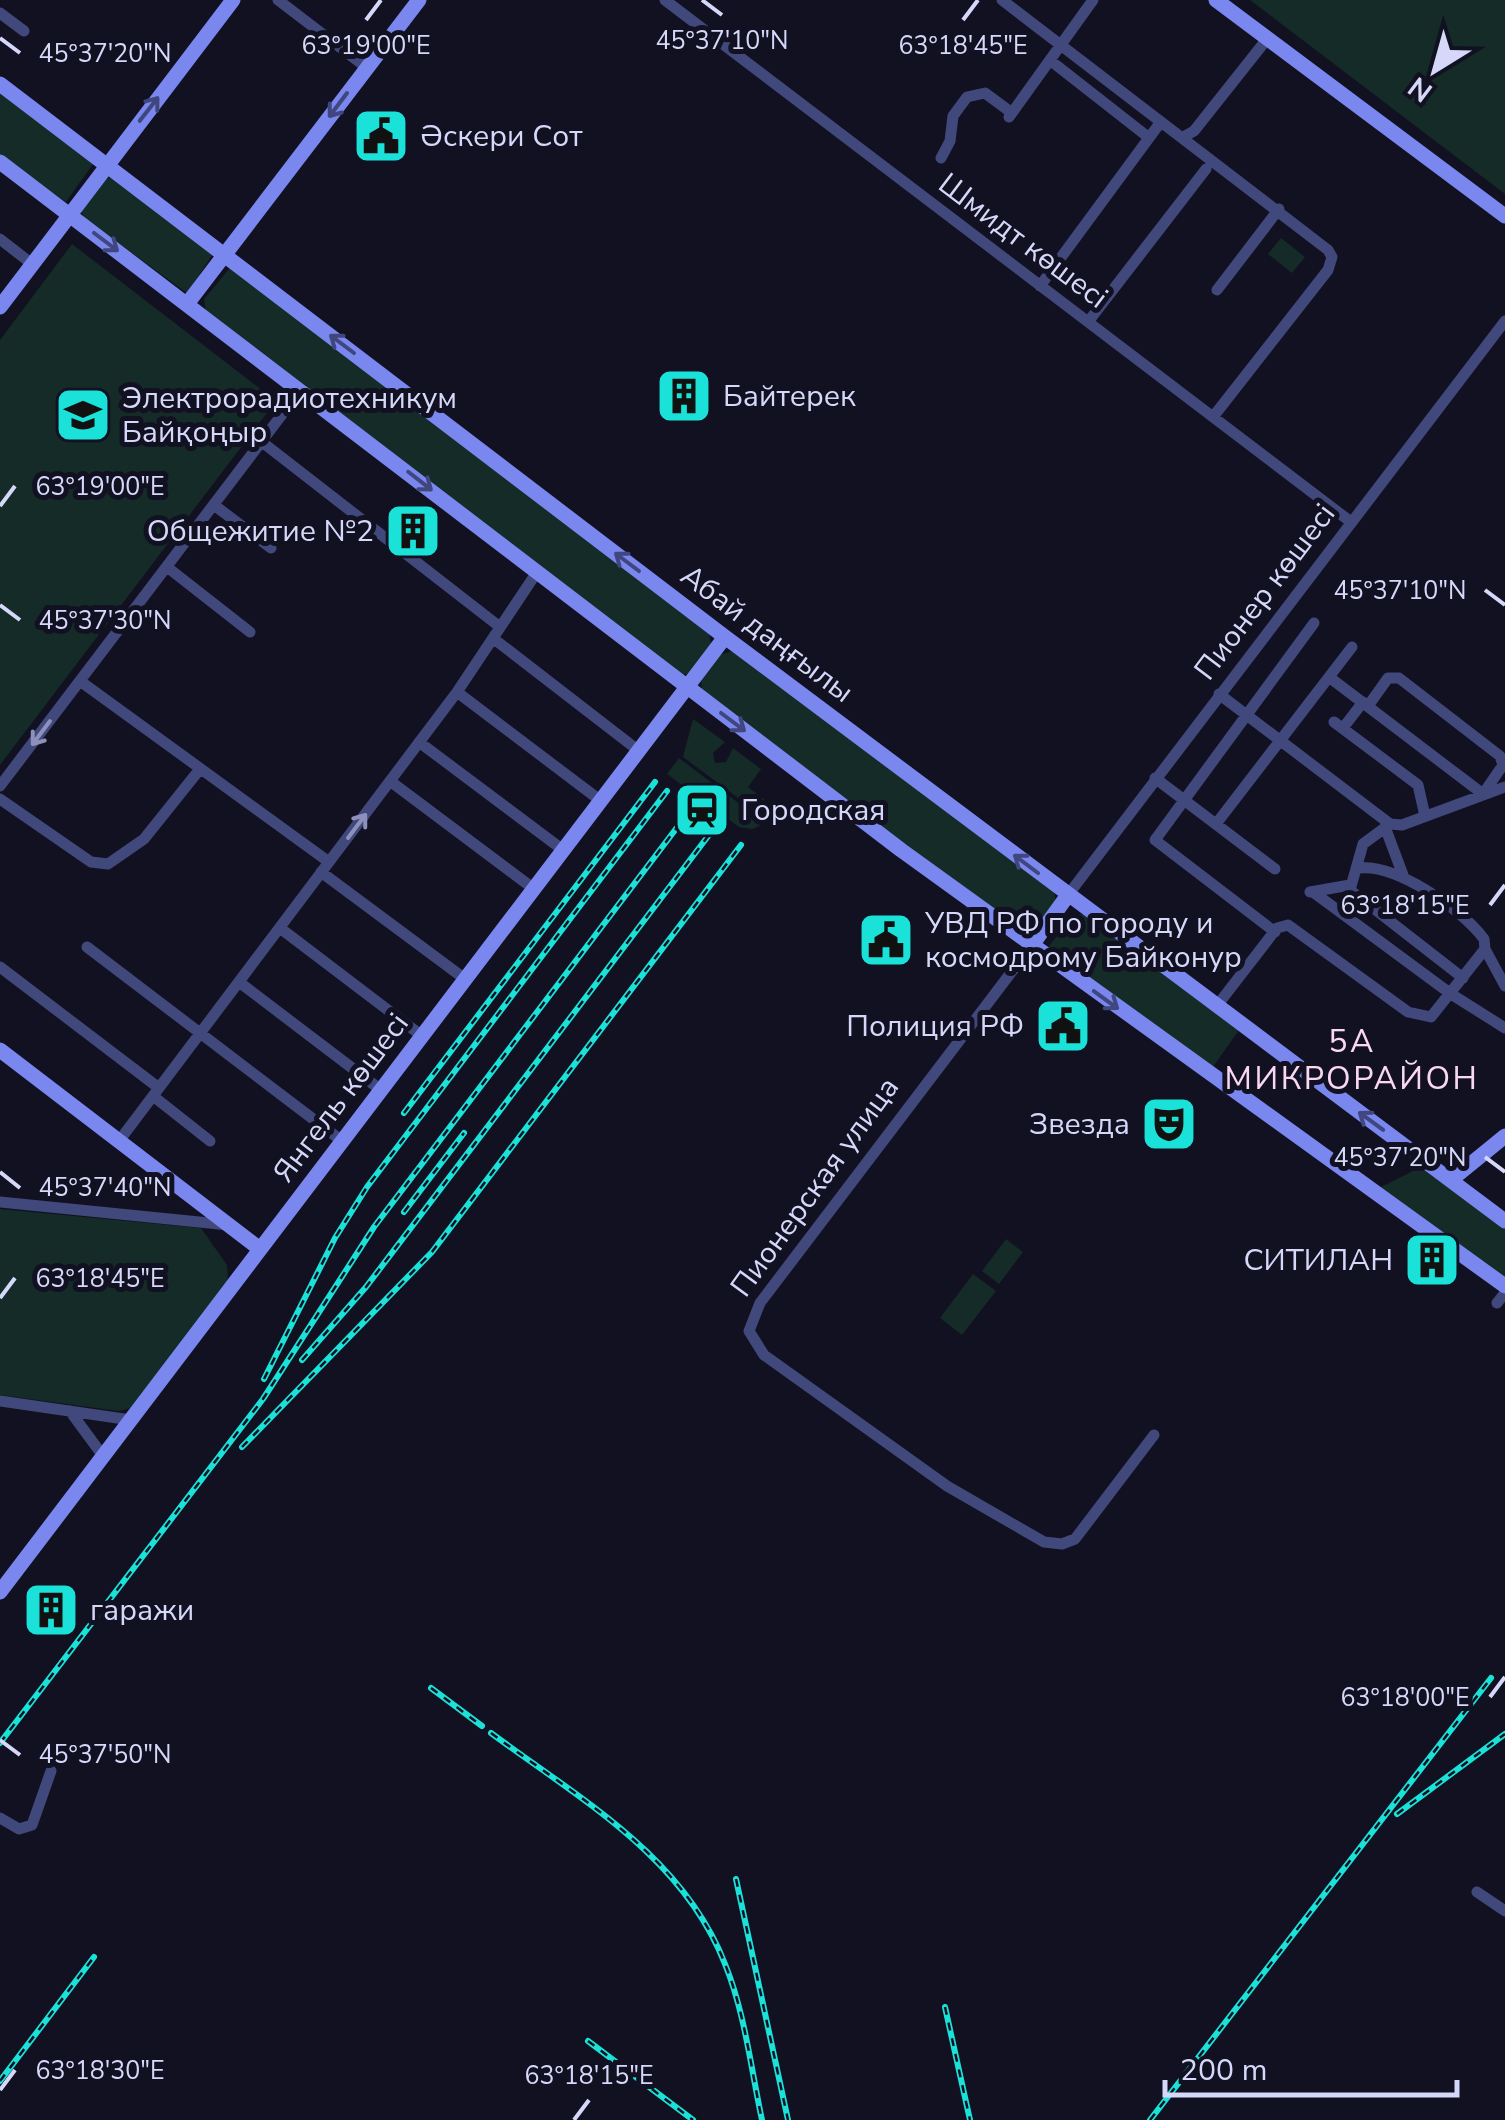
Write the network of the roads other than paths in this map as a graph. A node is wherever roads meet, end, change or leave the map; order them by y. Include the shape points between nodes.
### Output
1 (233, 0) edge
2 (278, 0) edge
3 (419, 0) edge
4 (665, 0) edge
5 (1002, 0) edge
6 (1093, 0) edge
7 (1216, 0) edge
8 (2, 6) edge
9 (24, 31) dead end
10 (1267, 39) junction
11 (1062, 46) junction
12 (1051, 61) junction
13 (367, 68) junction
14 (0, 84) edge
15 (1160, 123) junction
16 (1185, 136) junction
17 (1148, 137) junction
18 (942, 158) dead end
19 (0, 162) edge
20 (106, 164) junction
21 (1206, 169) dead end
22 (1279, 209) junction
23 (70, 214) junction
24 (1505, 216) edge
25 (0, 239) edge
26 (225, 254) junction
27 (32, 264) junction
28 (1040, 286) junction
29 (1218, 290) dead end
30 (187, 304) junction
31 (0, 307) edge
32 (1505, 321) edge
33 (1088, 322) junction
34 (291, 383) junction
35 (1213, 418) junction
36 (262, 442) junction
37 (214, 506) junction
38 (1350, 522) junction
39 (270, 548) dead end
40 (167, 567) junction
41 (537, 572) junction
42 (1314, 623) dead end
43 (250, 632) dead end
44 (497, 633) junction
45 (725, 637) junction
46 (1352, 647) dead end
47 (1329, 677) junction
48 (80, 681) junction
49 (688, 686) junction
50 (457, 692) junction
51 (1220, 694) junction
52 (1365, 704) junction
53 (1248, 714) junction
54 (1281, 738) junction
55 (419, 742) junction
56 (639, 751) junction
57 (200, 768) junction
58 (1502, 774) edge
59 (1155, 778) junction
60 (390, 781) junction
61 (0, 786) edge
62 (1505, 788) edge
63 (1483, 794) junction
64 (0, 800) edge
65 (601, 800) junction
66 (1184, 800) junction
67 (1425, 816) junction
68 (1216, 824) junction
69 (1387, 826) junction
70 (564, 850) junction
71 (325, 867) junction
72 (1358, 868) junction
73 (1276, 869) dead end
74 (1403, 875) junction
75 (1350, 885) junction
76 (534, 889) junction
77 (1068, 896) junction
78 (280, 928) junction
79 (1275, 932) junction
80 (1032, 945) junction
81 (87, 948) dead end
82 (1485, 949) junction
83 (0, 967) edge
84 (1463, 978) junction
85 (465, 979) junction
86 (239, 982) junction
87 (1505, 986) edge
88 (1451, 994) junction
89 (1216, 1007) junction
90 (1502, 1020) edge
91 (201, 1032) junction
92 (422, 1036) junction
93 (0, 1050) edge
94 (381, 1090) junction
95 (156, 1092) junction
96 (119, 1141) junction
97 (210, 1141) dead end
98 (342, 1141) junction
99 (1502, 1141) edge
100 (1450, 1180) junction
101 (0, 1202) edge
102 (1505, 1222) edge
103 (229, 1225) junction
104 (260, 1249) junction
105 (1502, 1294) edge
106 (0, 1401) edge
107 (70, 1411) junction
108 (131, 1420) junction
109 (1154, 1435) dead end
110 (103, 1456) junction
111 (0, 1592) edge
112 (52, 1771) dead end
113 (0, 1818) edge
114 (1477, 1892) dead end
115 (1505, 1911) edge

20 -> 1 main road
2 - 13 street
3 - 13 main road
4 - 28 street, Шмидт көшесі
5 - 11 street
6 - 11 street
7 - 10 main road
8 - 9 street
10 - 16 street
10 - 24 main road
11 - 12 street
11 - 15 street
12 - 17 street
12 - 18 street via 1010,115 985,94 967,97 953,116
13 -> 26 main road
14 - 20 main road, Абай даңғылы
15 - 16 street
15 - 17 street
16 - 22 street
17 - 28 street
19 - 23 main road
20 - 23 main road
20 - 26 main road, Абай даңғылы
21 - 33 street
22 - 29 street
22 - 35 street via 1328,250 1331,263
23 - 27 main road
23 -> 30 main road
25 - 27 street
26 - 30 main road
45 -> 26 main road, Абай даңғылы
27 - 31 main road
28 - 33 street, Шмидт көшесі
30 - 34 main road
32 - 38 street, Пионер көшесі
33 - 35 street, Шмидт көшесі
34 - 36 street via 290,404
34 -> 41 main road
35 - 38 street, Шмидт көшесі
36 - 37 street
36 - 44 street
37 - 39 street
37 - 40 street
38 - 51 street, Пионер көшесі
40 - 43 street
40 - 48 street
41 - 44 street
41 - 49 main road
42 - 53 street
44 - 50 street
44 - 56 street
45 - 49 main road, Янгель көшесі
77 -> 45 main road, Абай даңғылы
46 - 47 street
47 - 52 street
47 - 54 street
48 - 57 street
48 -> 61 street
49 - 56 main road, Янгель көшесі
49 -> 80 main road
50 - 55 street
50 - 65 street
51 - 53 street
51 - 59 street, Пионер көшесі
52 - 58 street via 1388,678 1398,678 1500,756
52 - 63 street
52 - 67 street via 1339,725 1418,784
53 - 54 street
53 - 66 street
54 - 68 street
54 - 69 street
55 - 60 street
55 - 70 street
56 - 65 main road, Янгель көшесі
57 - 64 street via 144,839 108,864 90,862
57 - 71 street
58 - 63 street
59 - 66 street
59 - 77 street, Пионер көшесі
71 -> 60 street
60 - 76 street
62 - 63 street
63 - 67 street
65 - 70 main road, Янгель көшесі
66 - 68 street
66 - 79 street via 1155,840
67 - 69 street
68 - 73 street
69 - 72 street via 1363,844
69 - 74 street
70 - 76 main road, Янгель көшесі
71 - 78 street
71 - 85 street
72 - 74 street via 1378,866
72 - 75 street
74 - 82 street via 1480,933
75 - 84 street
75 - 88 street via 1309,893
76 - 85 main road, Янгель көшесі
77 - 80 main road, Пионерская улица
77 - 89 main road, Абай даңғылы
78 - 86 street
78 - 92 street
79 - 88 street via 1288,926 1415,1016 1431,1017
79 - 89 street
80 -> 105 main road
80 - 109 street, Пионерская улица via 760,1303 749,1331 764,1355 947,1486 1044,1542 1074,1538
81 - 91 street
82 - 84 street
82 - 87 street
83 - 95 street
84 - 88 street
85 - 92 main road, Янгель көшесі
86 - 91 street
86 - 94 street
88 - 90 street
100 -> 89 main road, Абай даңғылы
91 - 95 street
91 - 98 street
92 - 94 main road, Янгель көшесі
93 - 96 main road
94 - 98 main road, Янгель көшесі
95 - 96 street
95 - 97 street
96 - 103 main road
98 - 104 main road, Янгель көшесі
99 - 100 main road
100 - 102 main road, Абай даңғылы
101 - 103 street
103 - 104 main road
104 - 108 main road, Янгель көшесі
106 - 107 street
107 - 108 street
107 - 110 street
108 - 110 main road, Янгель көшесі
110 - 111 main road, Янгель көшесі
112 - 113 street via 32,1825 19,1829
114 - 115 street

